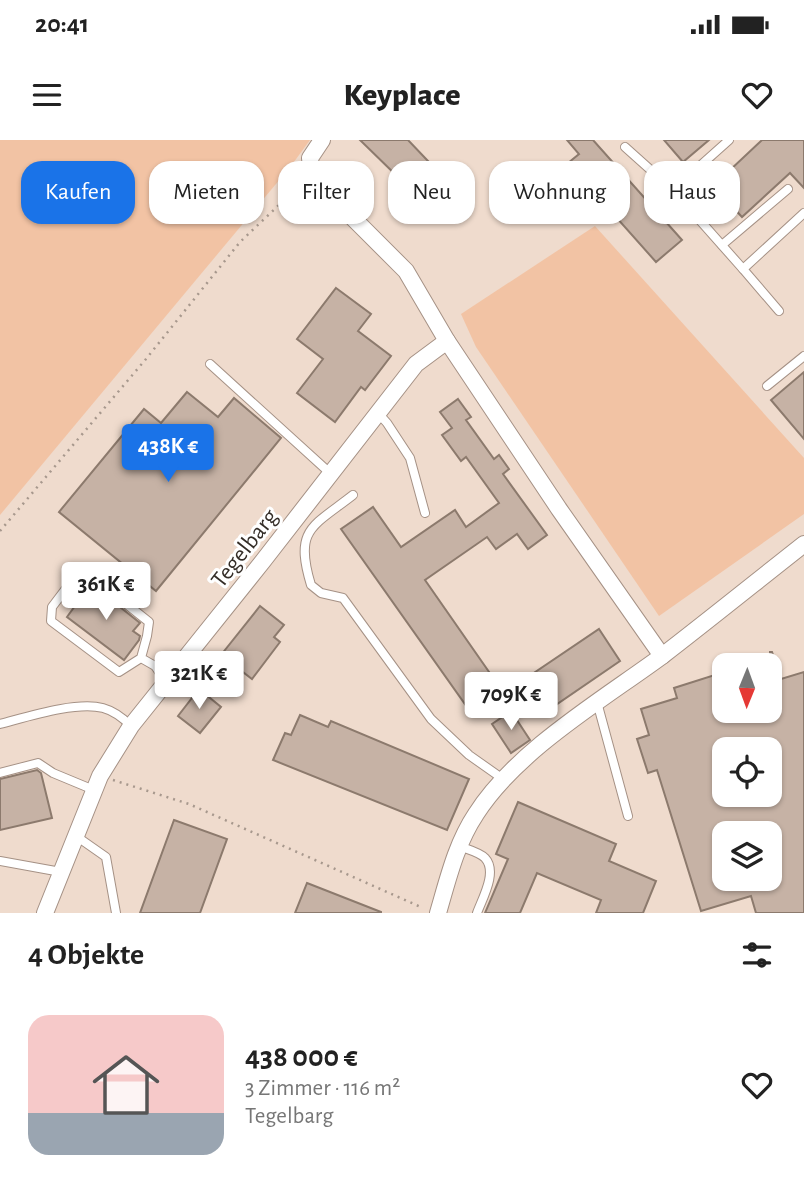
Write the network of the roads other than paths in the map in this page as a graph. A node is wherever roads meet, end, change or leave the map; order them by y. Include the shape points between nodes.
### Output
1 (322, 140) edge
2 (729, 140) edge
3 (625, 148) dead end
4 (705, 161) edge
5 (644, 165) edge
6 (789, 189) dead end
7 (804, 213) edge
8 (703, 224) edge
9 (722, 245) junction
10 (743, 269) junction
11 (779, 310) dead end
12 (447, 341) junction
13 (804, 356) edge
14 (210, 364) dead end
15 (767, 386) dead end
16 (378, 413) junction
17 (331, 474) junction
18 (353, 495) dead end
19 (425, 513) dead end
20 (804, 544) edge
21 (662, 656) junction
22 (141, 658) junction
23 (166, 682) junction
24 (597, 702) junction
25 (0, 724) edge
26 (131, 726) junction
27 (0, 773) edge
28 (503, 779) junction
29 (97, 783) junction
30 (628, 816) dead end
31 (76, 836) junction
32 (459, 846) junction
33 (0, 861) edge
34 (61, 872) junction
35 (46, 913) edge
36 (116, 913) edge
37 (438, 913) edge
38 (477, 913) edge

1 - 12 street via 310,158 312,177 406,271
2 - 4 lane
3 - 5 lane
6 - 9 lane
7 - 10 lane
8 - 9 lane
9 - 10 lane
10 - 11 lane
12 - 16 street, Tegelbarg via 416,364
12 - 21 street
13 - 15 lane
14 - 17 lane
16 - 17 street, Tegelbarg
16 - 19 lane via 410,458
17 - 23 street, Tegelbarg
18 - 28 lane via 307,533 304,549 311,586 343,598 431,719
20 - 21 street
21 - 24 street
22 - 22 lane via 119,672 51,621 52,607 80,570 149,622
22 - 23 lane via 155,666
23 - 26 street, Tegelbarg
24 - 28 street
24 - 30 lane
25 - 26 lane via 53,710 93,706 111,711
26 - 29 street, Tegelbarg
27 - 29 lane via 38,763 54,773
28 - 32 street via 475,815
29 - 31 street, Tegelbarg
31 - 34 street, Tegelbarg
31 - 36 lane via 106,857
32 - 37 street
32 - 38 lane via 483,856 489,867
33 - 34 lane
34 - 35 street, Tegelbarg

